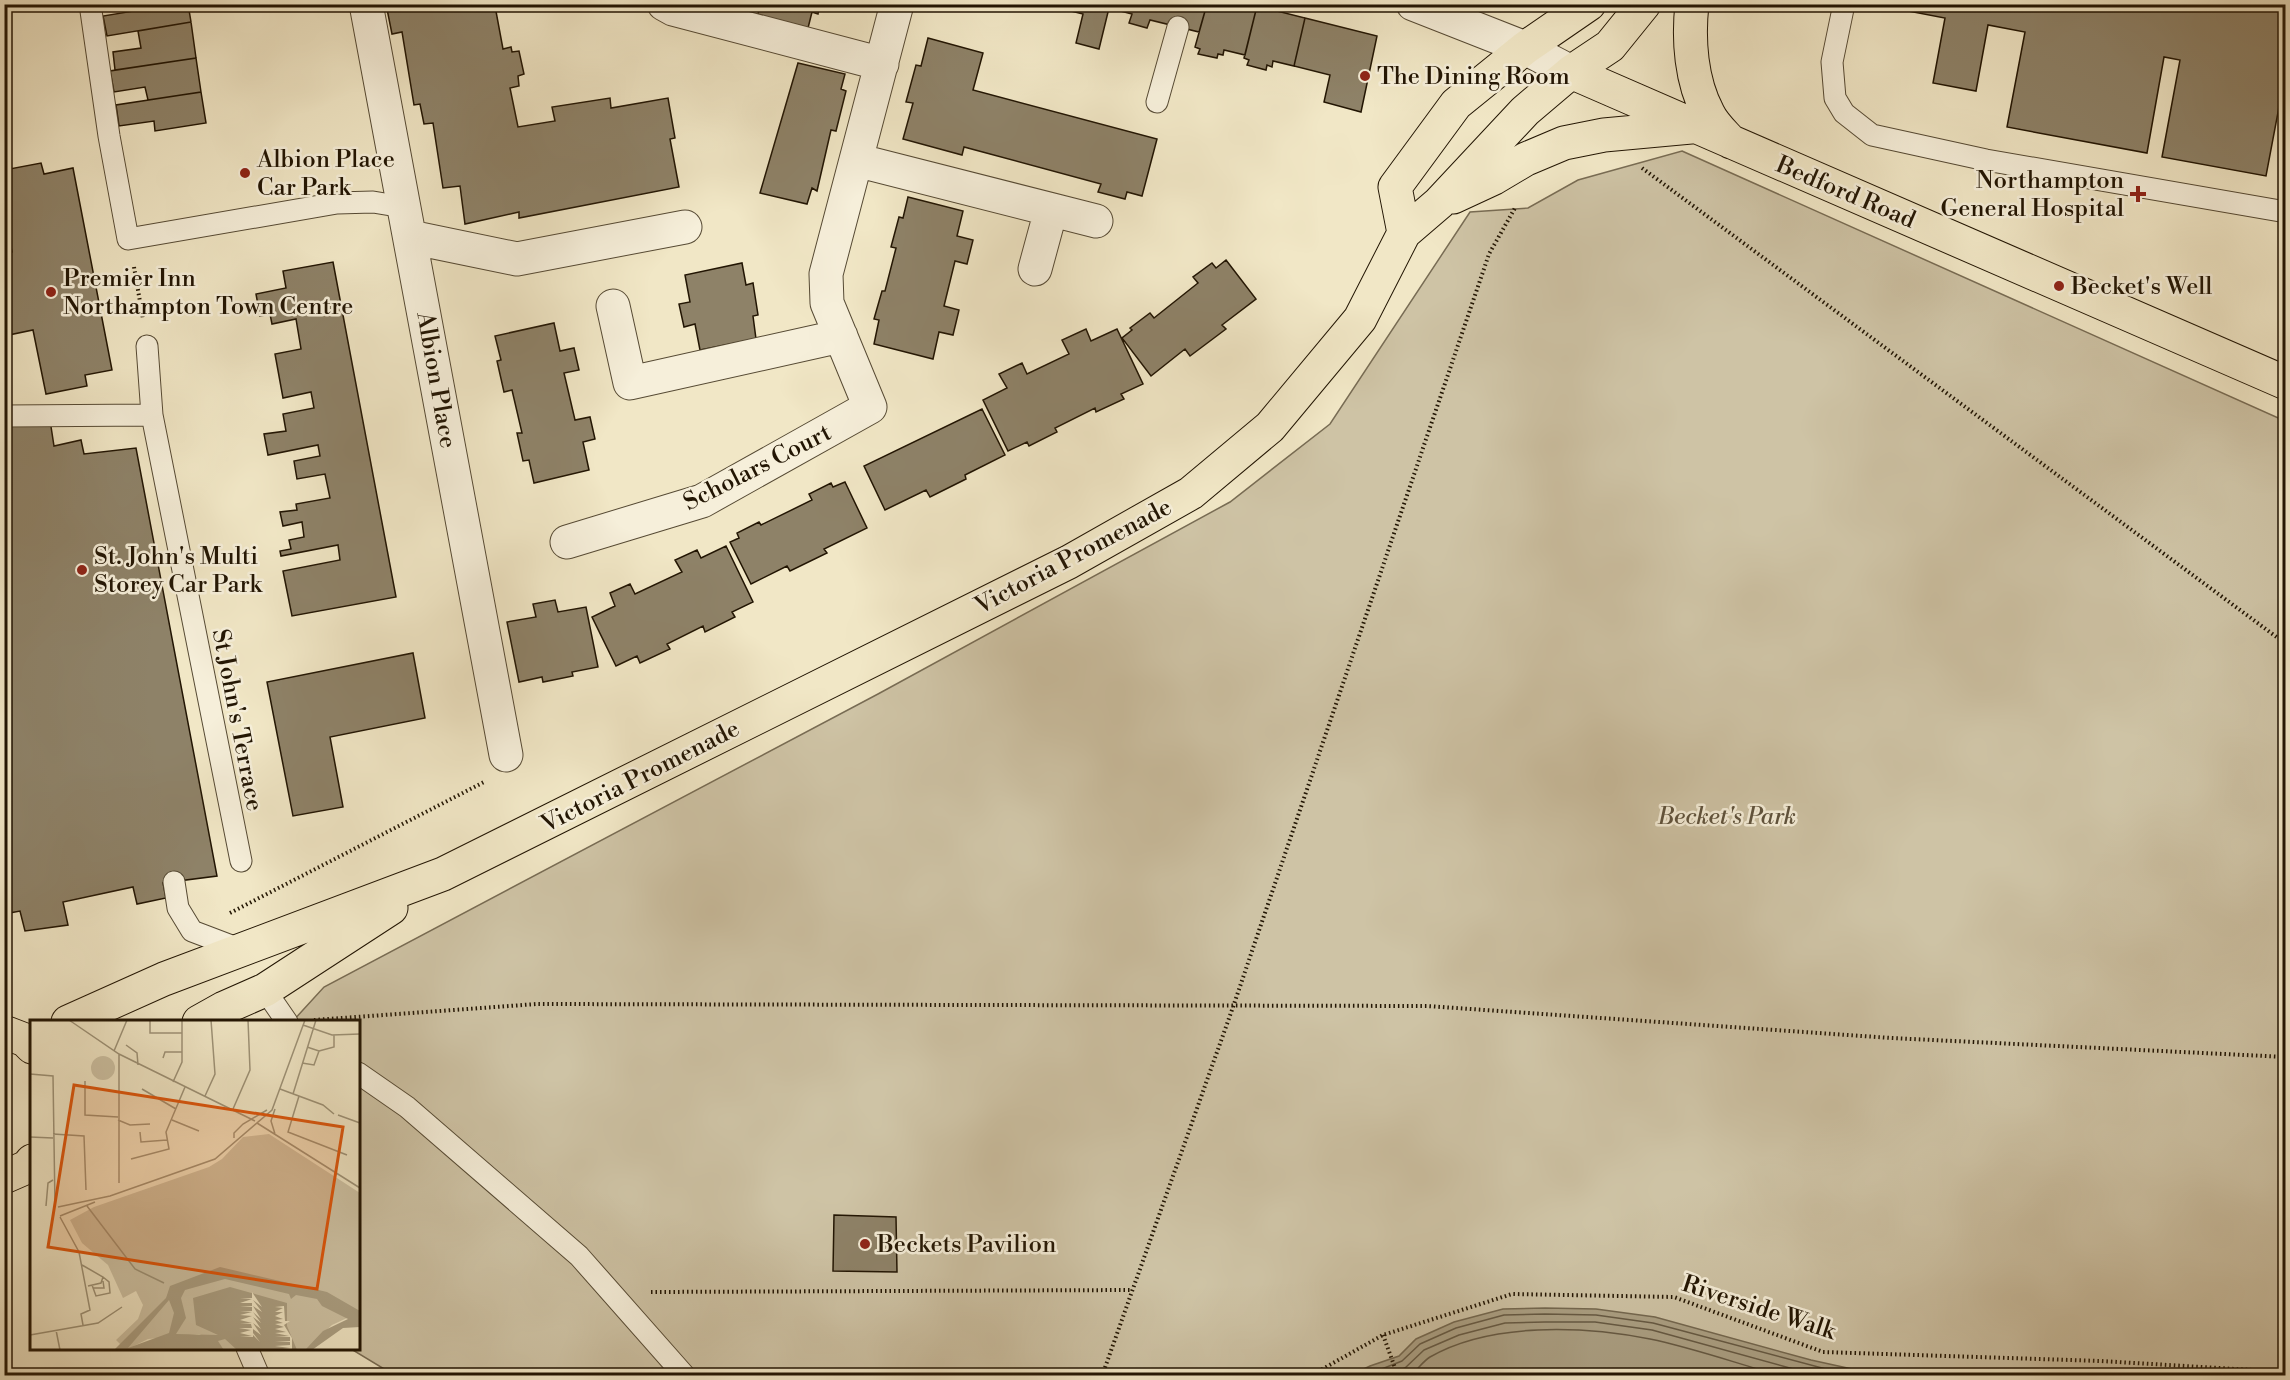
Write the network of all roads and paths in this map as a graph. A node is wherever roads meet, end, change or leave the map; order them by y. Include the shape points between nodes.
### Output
1 (90, 4) edge
2 (366, 4) edge
3 (664, 4) edge
4 (897, 4) edge
5 (1413, 4) edge
6 (1588, 4) edge
7 (1644, 4) edge
8 (1692, 4) edge
9 (1844, 4) edge
10 (1178, 27) dead end
11 (1525, 48) junction
12 (882, 64) junction
13 (1571, 72) junction
14 (1157, 102) dead end
15 (1693, 126) junction
16 (1731, 142) junction
17 (856, 160) junction
18 (1638, 165) dead end
19 (1439, 203) junction
20 (1518, 204) dead end
21 (1051, 210) junction
22 (2286, 212) edge
23 (1096, 221) dead end
24 (407, 222) junction
25 (685, 227) dead end
26 (1404, 233) junction
27 (1035, 269) dead end
28 (613, 306) dead end
29 (842, 336) junction
30 (147, 346) dead end
31 (2286, 383) edge
32 (152, 415) junction
33 (4, 416) edge
34 (567, 542) dead end
35 (2286, 644) edge
36 (506, 755) joint
37 (241, 861) dead end
38 (443, 874) junction
39 (174, 882) dead end
40 (192, 931) junction
41 (242, 950) junction
42 (265, 990) junction
43 (1233, 1007) junction
44 (72, 1020) edge
45 (203, 1020) edge
46 (286, 1020) edge
47 (315, 1020) edge
48 (2286, 1057) edge
49 (360, 1074) edge
50 (30, 1163) edge
51 (4, 1179) edge
52 (30, 1183) edge
53 (1132, 1290) junction
54 (611, 1293) junction
55 (1383, 1335) junction
56 (248, 1350) edge
57 (2286, 1372) edge
58 (259, 1376) edge
59 (685, 1376) edge
60 (1102, 1376) edge
61 (1310, 1376) edge
62 (1398, 1376) edge

1 - 24 lane via 128,239 337,203 373,202
2 - 24 street, Albion Place
3 - 12 street
4 - 12 street, Scholars Court
5 - 11 street
6 - 11 main road
7 - 13 main road, Victoria Promenade via 1610,46
8 - 16 main road via 1690,44 1698,90 1709,115
9 - 22 lane via 1832,62 1835,98 1844,113 1872,135 1986,160
10 - 14 lane
11 - 13 street
11 - 26 main road via 1456,104 1395,187
12 - 17 street, Scholars Court
13 - 15 main road, Bedford Road
13 - 19 main road, Victoria Promenade via 1525,111
15 - 16 main road, Bedford Road
15 - 19 main road via 1564,143
16 - 31 main road, Bedford Road
17 - 21 street
17 - 29 street, Scholars Court via 826,274 827,303
18 - 35 path
19 - 26 main road, Victoria Promenade
20 - 43 path via 1489,254
21 - 23 street
21 - 27 street
24 - 25 street via 518,259
24 - 36 street, Albion Place
26 - 38 main road, Victoria Promenade via 1360,319 1270,427 1191,493 1069,562
28 - 29 street via 630,383
29 - 34 street, Scholars Court via 870,407 702,501
30 - 32 lane, St John's Terrace
32 - 33 lane
32 - 37 lane, St John's Terrace
36 - 40 path via 510,768
38 - 41 main road, Victoria Promenade
38 - 42 main road, Victoria Promenade
39 - 40 lane via 178,908
40 - 41 lane
41 - 44 main road, Victoria Promenade
42 - 45 main road, Victoria Promenade
42 - 46 lane
43 - 47 path via 537,1004
43 - 48 path via 1426,1006 1891,1038
43 - 53 path
49 - 54 lane via 406,1107 570,1248
50 - 51 main road
51 - 52 lane
53 - 54 path
53 - 60 path
54 - 59 lane
55 - 57 path, Riverside Walk via 1512,1294 1674,1297 1823,1352 2101,1361
55 - 61 path, Riverside Walk
55 - 62 path
56 - 58 lane

